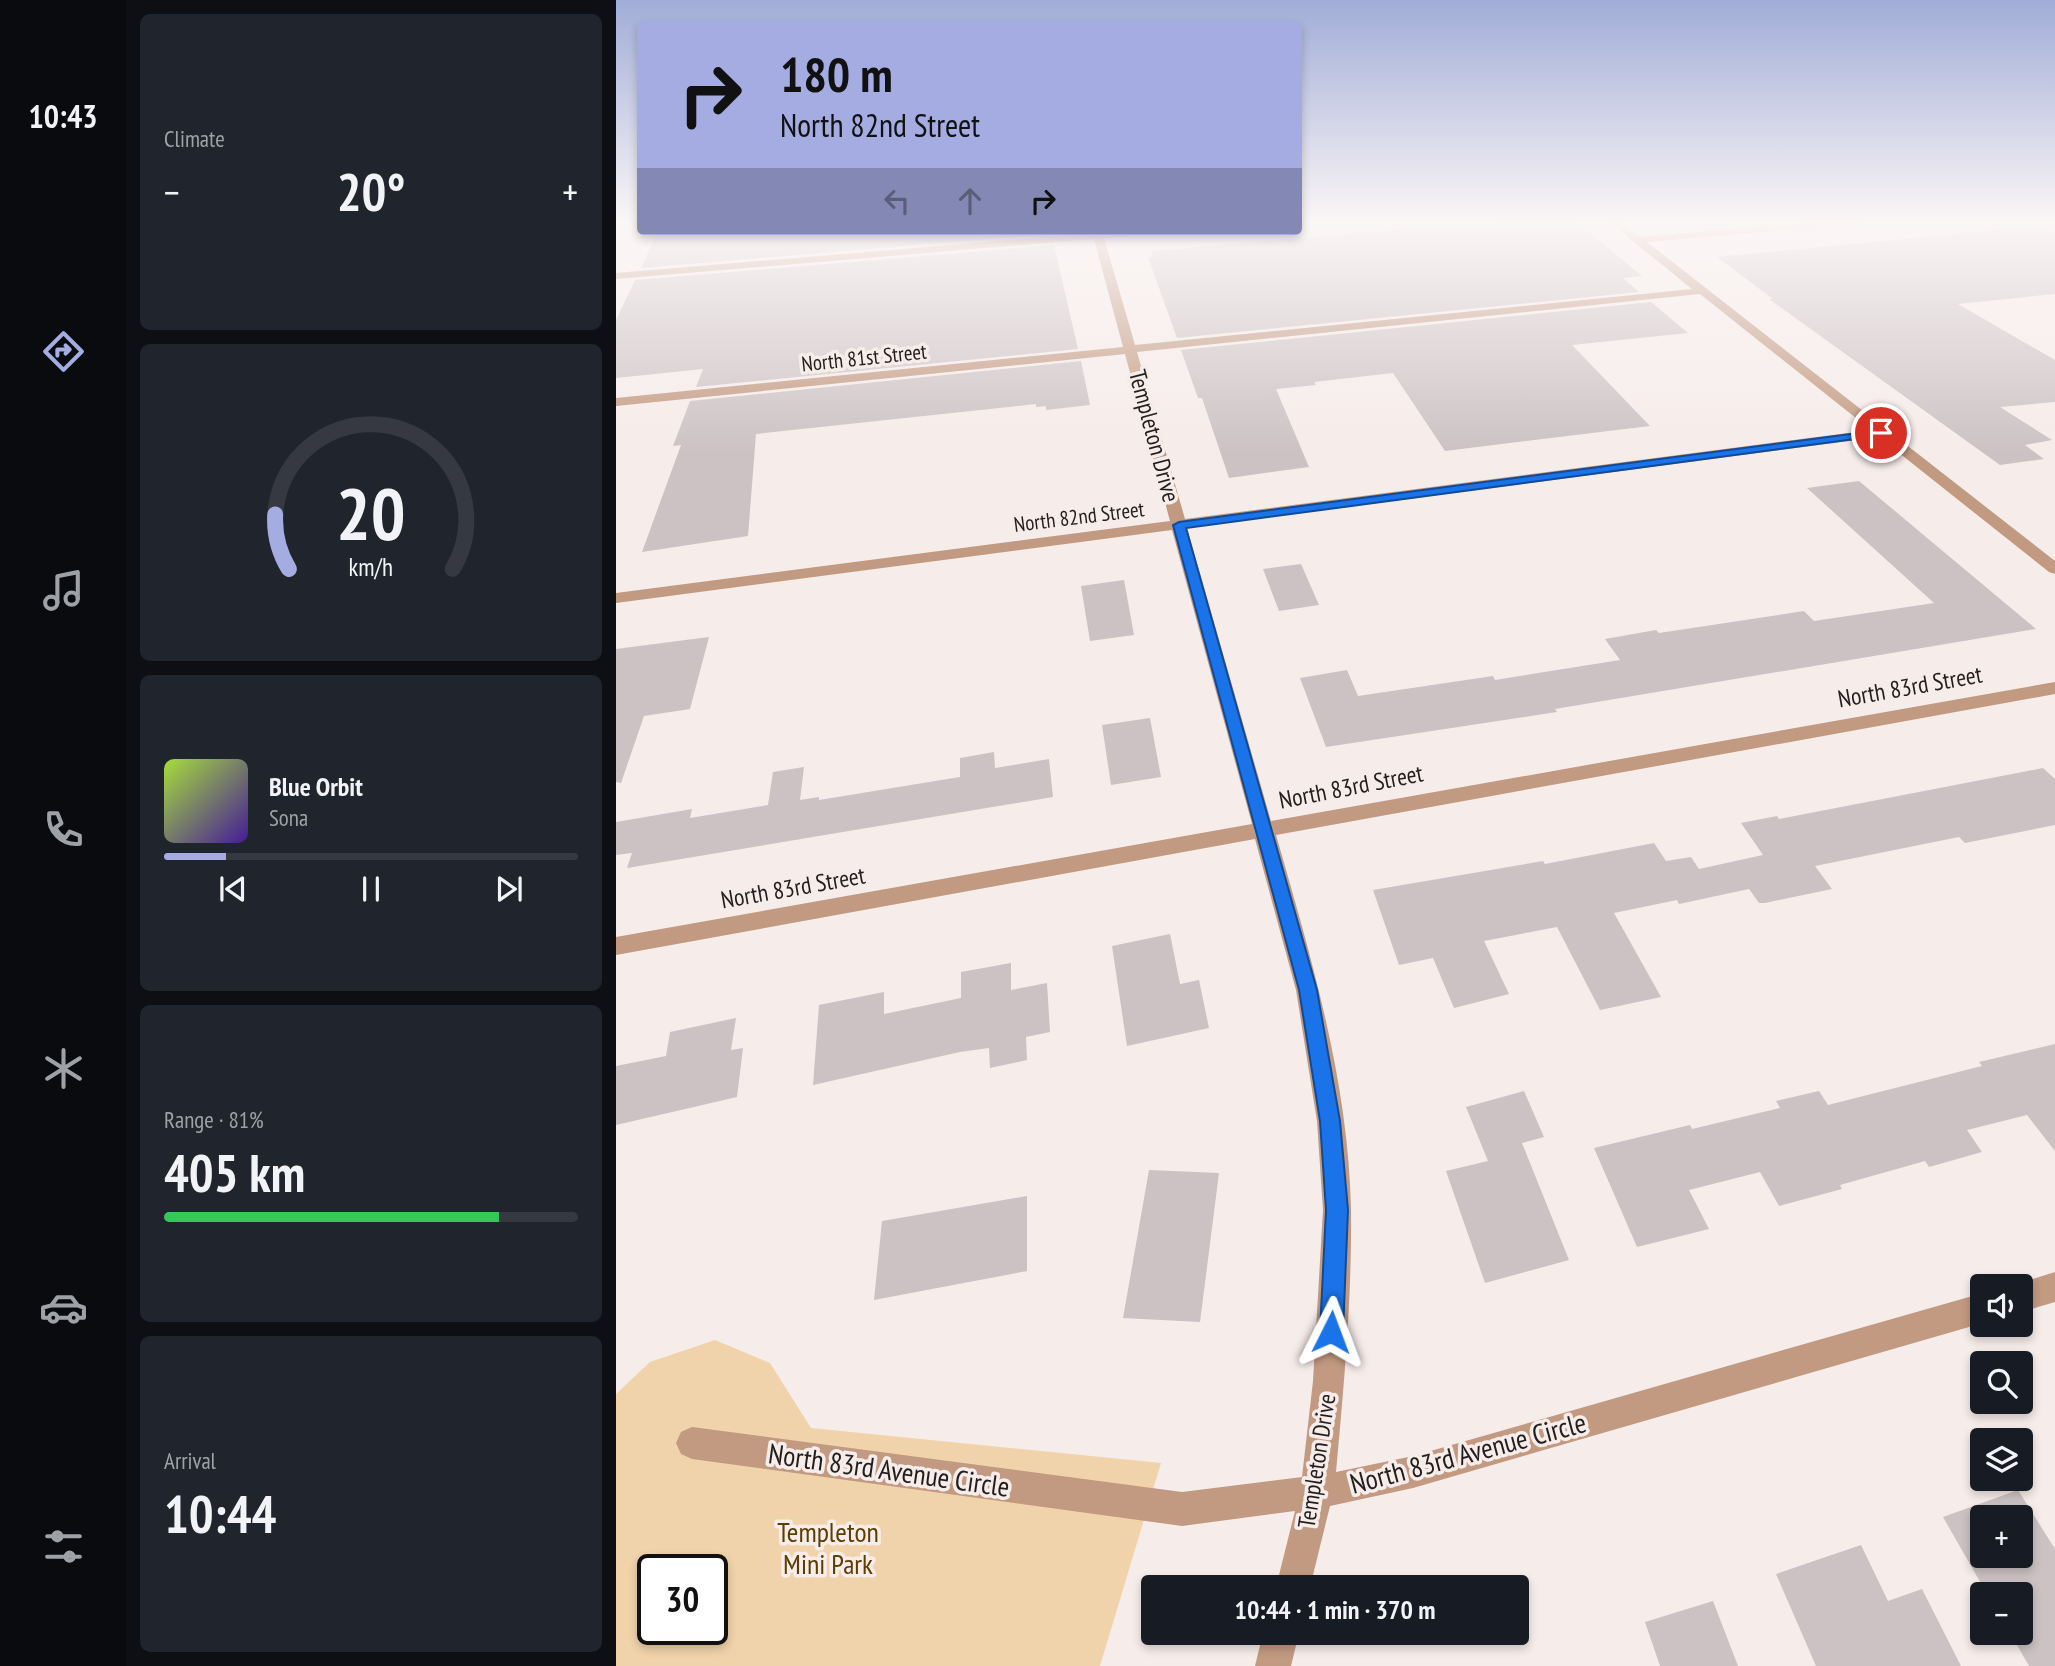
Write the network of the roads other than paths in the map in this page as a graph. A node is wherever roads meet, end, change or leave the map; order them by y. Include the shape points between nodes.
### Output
1 (1116, 298) edge
2 (1645, 298) edge
3 (1708, 298) edge
4 (1131, 350) junction
5 (616, 402) edge
6 (1881, 433) junction
7 (1179, 525) junction
8 (2055, 569) edge
9 (616, 598) edge
10 (2055, 688) edge
11 (1264, 831) junction
12 (616, 946) edge
13 (2055, 1287) edge
14 (2033, 1293) edge
15 (1970, 1312) edge
16 (692, 1443) dead end
17 (1317, 1492) junction
18 (1296, 1575) edge
19 (1278, 1645) edge
20 (1273, 1666) edge

1 - 4 street, Templeton Drive
2 - 4 street, North 81st Street
3 - 6 street
4 - 5 street, North 81st Street
4 - 7 street, Templeton Drive
6 - 7 street, North 82nd Street
6 - 8 street
7 - 9 street, North 82nd Street
7 - 11 street, Templeton Drive
10 - 11 street, North 83rd Street
11 - 12 street, North 83rd Street
11 - 17 street, Templeton Drive via 1308,990 1330,1121 1337,1210 1329,1381
13 - 14 street
15 - 17 street, North 83rd Avenue Circle via 1413,1472
16 - 17 street, North 83rd Avenue Circle via 1182,1509
17 - 18 street, Templeton Drive
19 - 20 street

